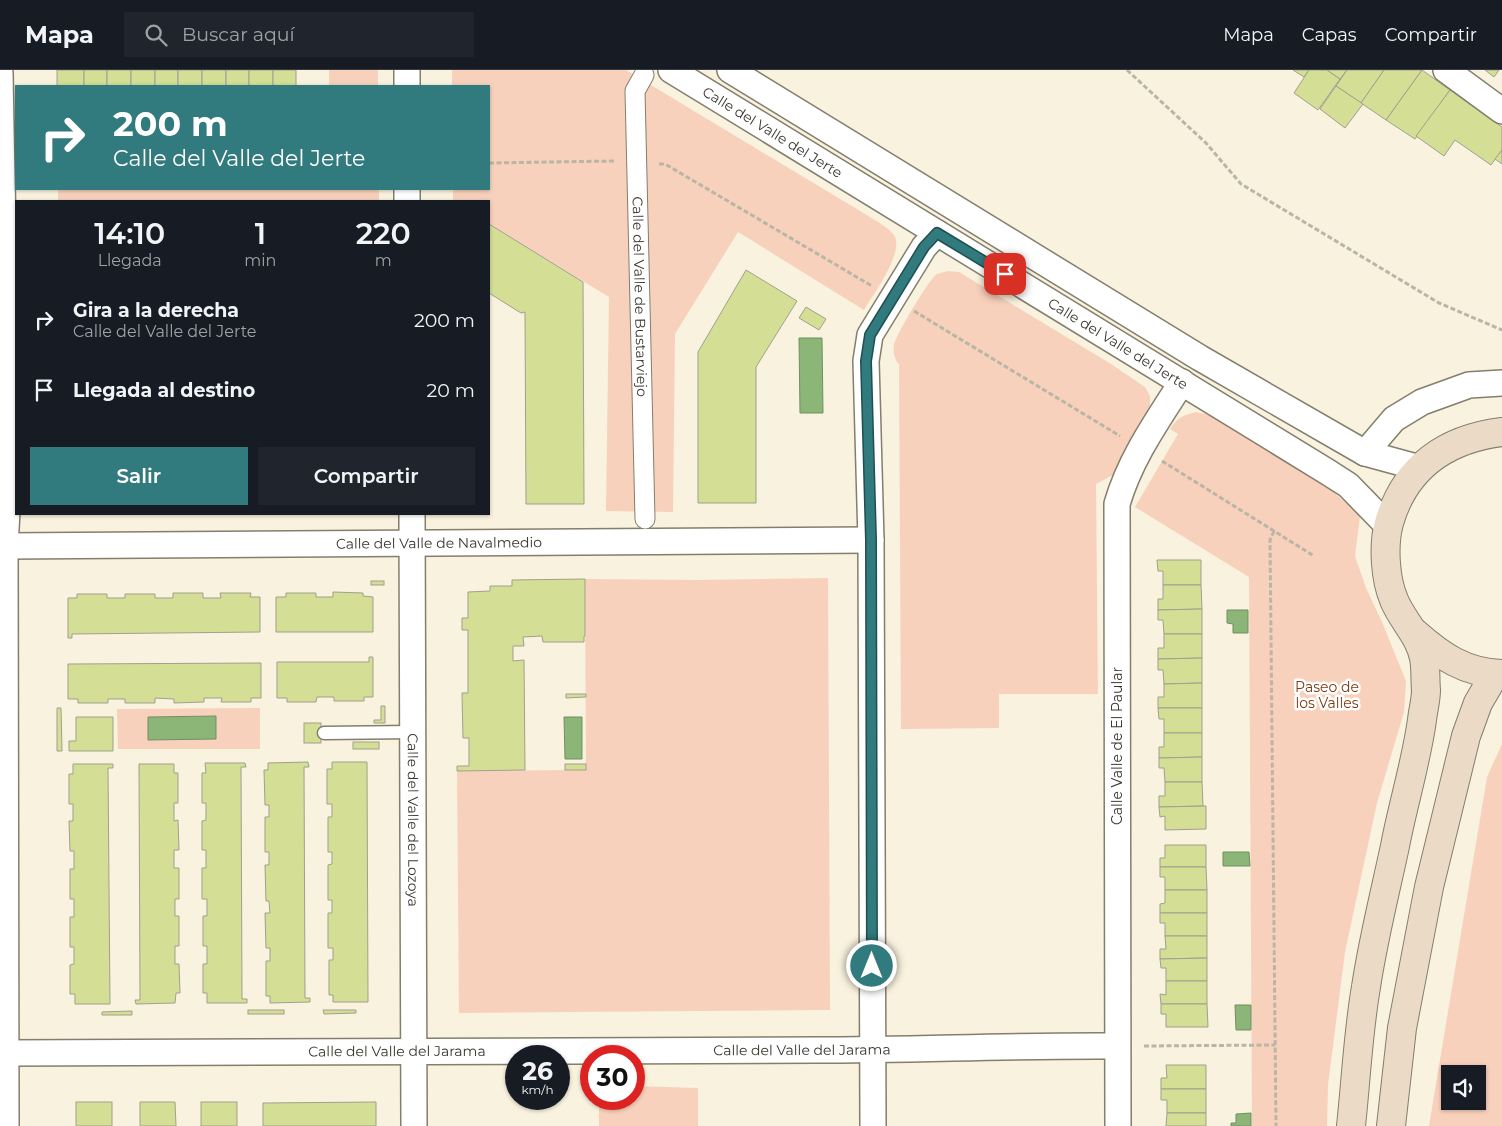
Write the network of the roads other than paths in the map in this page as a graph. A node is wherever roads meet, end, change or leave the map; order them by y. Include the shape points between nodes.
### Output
1 (407, 70) edge
2 (672, 70) edge
3 (730, 70) edge
4 (1446, 70) edge
5 (0, 73) edge
6 (644, 75) dead end
7 (407, 85) edge
8 (1502, 111) edge
9 (937, 233) junction
10 (1182, 382) junction
11 (1502, 383) edge
12 (1502, 432) edge
13 (1365, 453) junction
14 (1420, 468) junction
15 (12, 514) edge
16 (412, 515) edge
17 (646, 519) dead end
18 (1388, 526) junction
19 (871, 540) junction
20 (412, 542) junction
21 (6, 546) junction
22 (1413, 632) junction
23 (1498, 674) edge
24 (413, 732) junction
25 (324, 733) dead end
26 (1117, 1046) junction
27 (873, 1050) junction
28 (414, 1051) junction
29 (6, 1053) junction
30 (6, 1126) edge
31 (414, 1126) edge
32 (873, 1126) edge
33 (1118, 1126) edge
34 (1351, 1126) edge
35 (1391, 1126) edge

1 - 7 street
2 - 9 street, Calle del Valle del Jerte
3 - 13 street, Calle del Valle del Jerte via 1167,338
4 - 8 street
5 - 15 street via 8,494
6 - 17 street, Calle del Valle de Bustarviejo via 635,91
9 - 10 street, Calle del Valle del Jerte
9 - 19 street via 924,247 870,335 866,361
10 - 18 street, Calle del Valle del Jerte via 1348,485
10 - 26 street, Calle Valle de El Paular via 1140,448 1117,504
11 - 13 street via 1469,385 1422,402 1394,419
12 - 14 main road via 1458,442
13 - 14 street, Calle del Valle del Jerte
14 - 18 main road via 1395,504
15 - 21 street
16 - 20 street, Calle del Valle del Lozoya
18 - 22 main road via 1385,563 1394,600
19 - 20 street, Calle del Valle de Navalmedio
19 - 27 street
20 - 21 street, Calle del Valle de Navalmedio
20 - 24 street, Calle del Valle del Lozoya
21 - 29 street
22 - 23 main road via 1437,653 1464,667
22 - 34 main road via 1424,657 1426,692 1419,744 1366,987
23 - 35 main road via 1478,702 1466,736 1429,887 1402,1028
24 - 25 lane
24 - 28 street, Calle del Valle del Lozoya
26 - 27 street, Calle del Valle del Jarama
26 - 33 street, Calle Valle de El Paular
27 - 28 street, Calle del Valle del Jarama
27 - 32 street
28 - 29 street, Calle del Valle del Jarama
28 - 31 street, Calle del Valle del Lozoya
29 - 30 street

